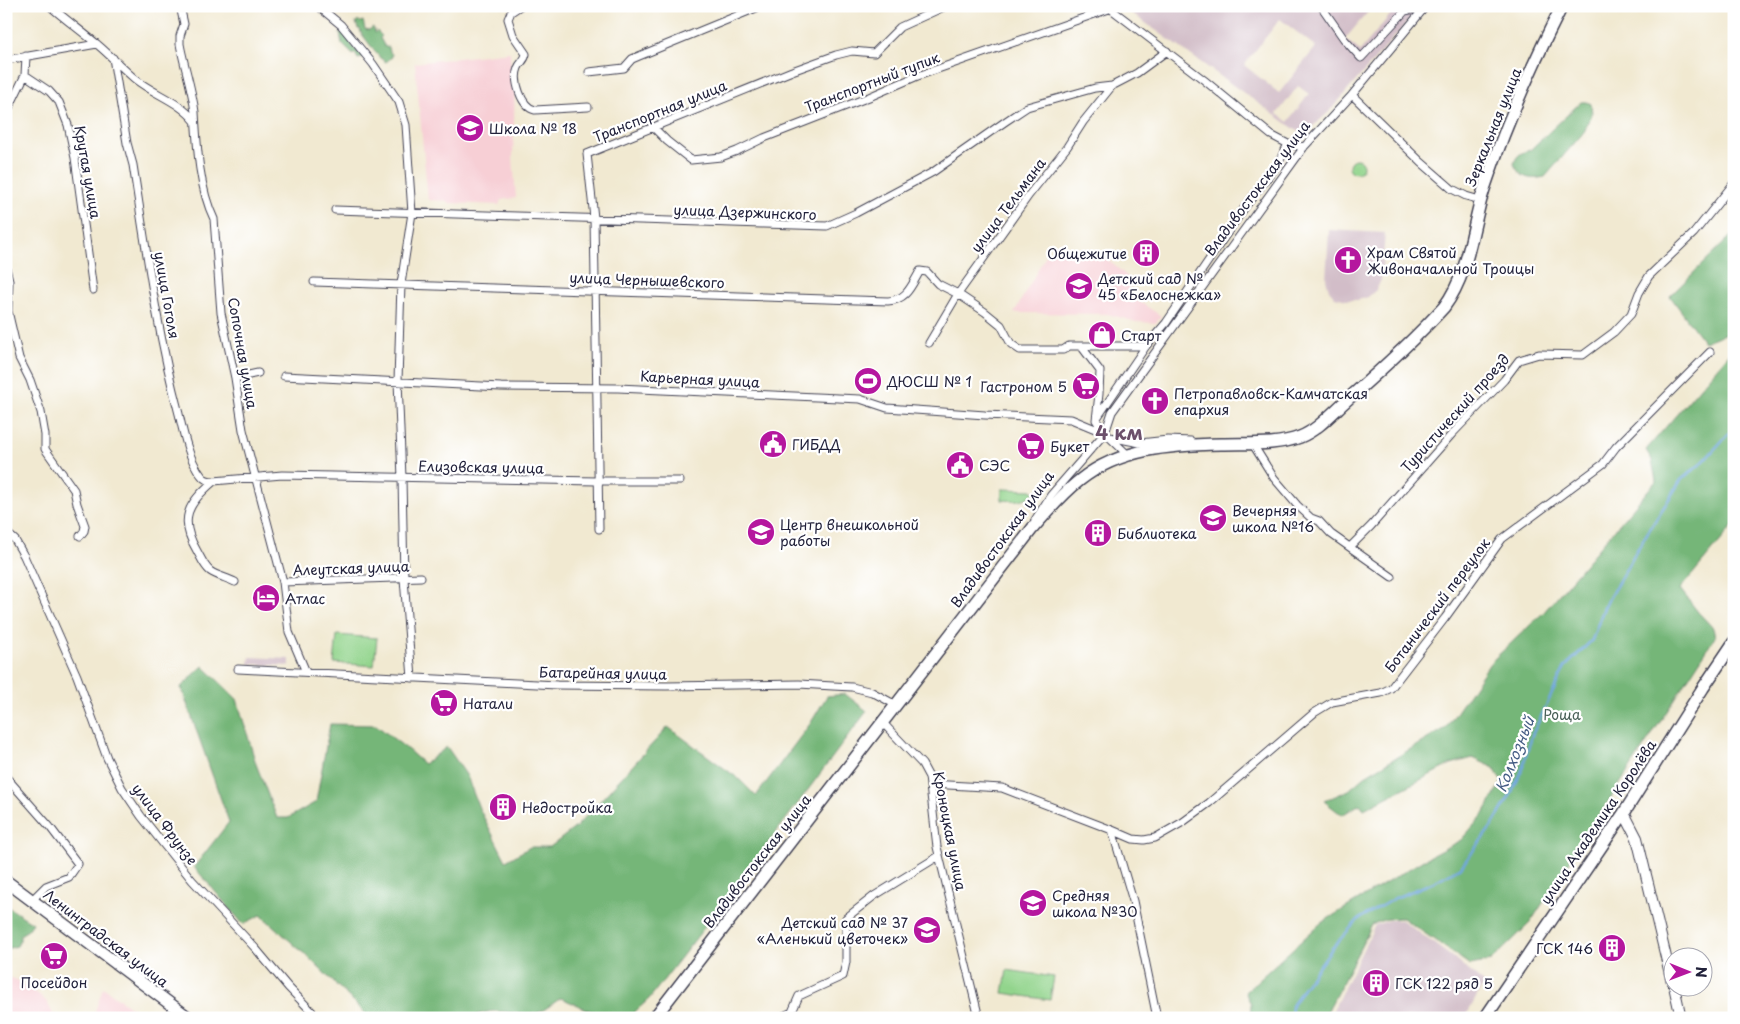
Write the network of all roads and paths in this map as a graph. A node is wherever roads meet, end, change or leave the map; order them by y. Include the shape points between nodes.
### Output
1 (50, 6) edge
2 (180, 6) edge
3 (318, 6) edge
4 (520, 6) edge
5 (761, 6) edge
6 (946, 6) edge
7 (1321, 6) edge
8 (1562, 6) edge
9 (1425, 7) edge
10 (1108, 8) edge
11 (97, 44) junction
12 (1167, 51) junction
13 (26, 56) junction
14 (113, 58) junction
15 (6, 60) edge
16 (589, 72) dead end
17 (25, 75) junction
18 (1112, 86) junction
19 (1352, 95) junction
20 (588, 107) dead end
21 (6, 114) edge
22 (195, 122) junction
23 (654, 128) junction
24 (1288, 144) junction
25 (1304, 147) junction
26 (1734, 183) edge
27 (1480, 200) junction
28 (335, 210) dead end
29 (412, 213) junction
30 (594, 218) junction
31 (6, 268) edge
32 (314, 282) dead end
33 (401, 284) junction
34 (92, 290) dead end
35 (594, 290) junction
36 (958, 294) junction
37 (929, 343) dead end
38 (1081, 346) junction
39 (1146, 346) junction
40 (1710, 352) dead end
41 (258, 374) dead end
42 (284, 376) dead end
43 (234, 378) junction
44 (398, 381) junction
45 (596, 388) junction
46 (1096, 420) junction
47 (1107, 435) junction
48 (1252, 443) junction
49 (1206, 444) junction
50 (1128, 455) junction
51 (256, 478) junction
52 (402, 478) junction
53 (214, 481) junction
54 (597, 482) junction
55 (680, 482) dead end
56 (599, 529) dead end
57 (1032, 529) junction
58 (6, 532) edge
59 (80, 536) dead end
60 (1350, 547) junction
61 (1392, 577) dead end
62 (421, 578) dead end
63 (404, 579) junction
64 (235, 582) dead end
65 (283, 582) junction
66 (1734, 642) edge
67 (238, 669) dead end
68 (306, 672) junction
69 (412, 678) junction
70 (896, 705) junction
71 (883, 722) junction
72 (6, 777) edge
73 (930, 784) junction
74 (1624, 813) junction
75 (1112, 830) junction
76 (939, 856) junction
77 (6, 881) edge
78 (31, 901) junction
79 (1663, 946) edge
80 (1676, 996) edge
81 (189, 1018) edge
82 (318, 1018) edge
83 (654, 1018) edge
84 (780, 1018) edge
85 (979, 1018) edge
86 (1153, 1018) edge
87 (1485, 1018) edge
88 (1681, 1018) edge

1 - 11 street
2 - 22 street, Сопочная улица via 184,24 180,44
3 - 29 street via 355,40 399,102 406,129
4 - 20 street via 508,19 513,35 526,54 517,70 523,102 535,110
5 - 16 street via 632,59 624,68
6 - 23 street, Транспортная улица via 900,27 874,53 836,55
7 - 9 street via 1361,58 1405,11
8 - 27 main road, Зеркальная улица via 1514,108
9 - 19 street, Владивостокская улица
10 - 12 street
10 - 23 street, Транспортный тупик via 915,77 721,157 691,160
11 - 13 street
11 - 14 street
12 - 18 street, улица Дзержинского
12 - 24 street via 1271,135
13 - 15 street
13 - 17 street
14 - 22 street via 159,96 182,108
14 - 53 street, улица Гоголя via 156,314 172,388 196,466 204,479
17 - 21 street
17 - 34 street, Крутая улица via 59,102 68,125
18 - 30 street, улица Дзержинского via 1027,108 933,172 827,226
18 - 36 street, улица Тельмана
19 - 25 street, Владивостокская улица
19 - 27 street via 1452,188
22 - 43 street, Сопочная улица via 208,206 214,219 221,313
23 - 30 street, Транспортная улица via 587,154
24 - 25 street
24 - 39 street via 1278,164 1166,323
25 - 47 street, Владивостокская улица via 1112,412
26 - 60 street, Туристический проезд via 1694,233 1649,276 1631,314 1614,332 1583,355 1539,354 1519,360
27 - 48 main road, Зеркальная улица via 1461,278 1453,295 1432,320 1313,430 1285,440
28 - 29 street, улица Дзержинского
29 - 30 street, улица Дзержинского
29 - 33 street
30 - 35 street, Транспортная улица
31 - 59 street via 8,311 18,358 41,412 45,449 74,490 84,526
32 - 33 street, улица Чернышевского
33 - 35 street, улица Чернышевского
33 - 44 street
35 - 36 street, улица Чернышевского via 888,301 904,296 920,271 927,272 938,284
35 - 45 street, Транспортная улица
36 - 37 street, улица Тельмана
36 - 38 street via 1001,325 1011,344 1020,350 1063,350 1069,346
38 - 39 street
38 - 46 street via 1100,370
39 - 46 street
40 - 75 street, Ботанический переулок via 1603,464 1502,539 1391,688 1381,693 1332,702 1314,713 1209,803 1155,838 1133,839
41 - 43 street
42 - 44 street, Карьерная улица
43 - 51 street, Сопочная улица
44 - 45 street, Карьерная улица via 501,388
44 - 52 street
45 - 47 street, Карьерная улица via 860,399 887,408 1071,419
45 - 54 street, Транспортная улица
46 - 47 street
47 - 49 street, Карьерная улица via 1140,443 1182,440
47 - 50 street, Карьерная улица
47 - 57 street, Владивостокская улица via 1051,495
48 - 49 main road, Зеркальная улица
48 - 60 street via 1297,506
49 - 50 main road, Зеркальная улица via 1167,446
50 - 57 main road, Зеркальная улица via 1081,480
51 - 52 street, Елизовская улица via 282,475
51 - 53 street
51 - 65 street, Сопочная улица
52 - 54 street, Елизовская улица
52 - 63 street
53 - 64 street via 192,502 188,511 190,541 205,566
54 - 55 street, Елизовская улица
54 - 56 street, Транспортная улица
57 - 70 main road, Владивостокская улица
58 - 82 street, улица Фрунзе via 24,556 77,676 107,758 136,810 192,880
60 - 61 street
62 - 63 street, Алеутская улица
63 - 65 street, Алеутская улица
63 - 69 street
65 - 68 street, Сопочная улица via 289,632
66 - 74 main road, улица Академика Королёва
67 - 68 street, Батарейная улица
68 - 69 street, Батарейная улица
69 - 70 street, Батарейная улица via 557,685 799,684 852,687 872,692
70 - 71 main road, Владивостокская улица
71 - 73 street, Кроноцкая улица via 922,764
71 - 83 main road, Владивостокская улица
72 - 78 street via 78,864 69,877 46,886
73 - 75 street, Ботанический переулок via 1002,788
73 - 76 street, Кроноцкая улица
74 - 79 street via 1637,838
74 - 87 main road, улица Академика Королёва
75 - 86 street via 1133,901 1156,1013
76 - 84 street via 874,896 846,918 843,976 799,996 792,1012
76 - 85 street, Кроноцкая улица
77 - 78 main road, Ленинградская улица
78 - 81 main road, Ленинградская улица
80 - 88 street

